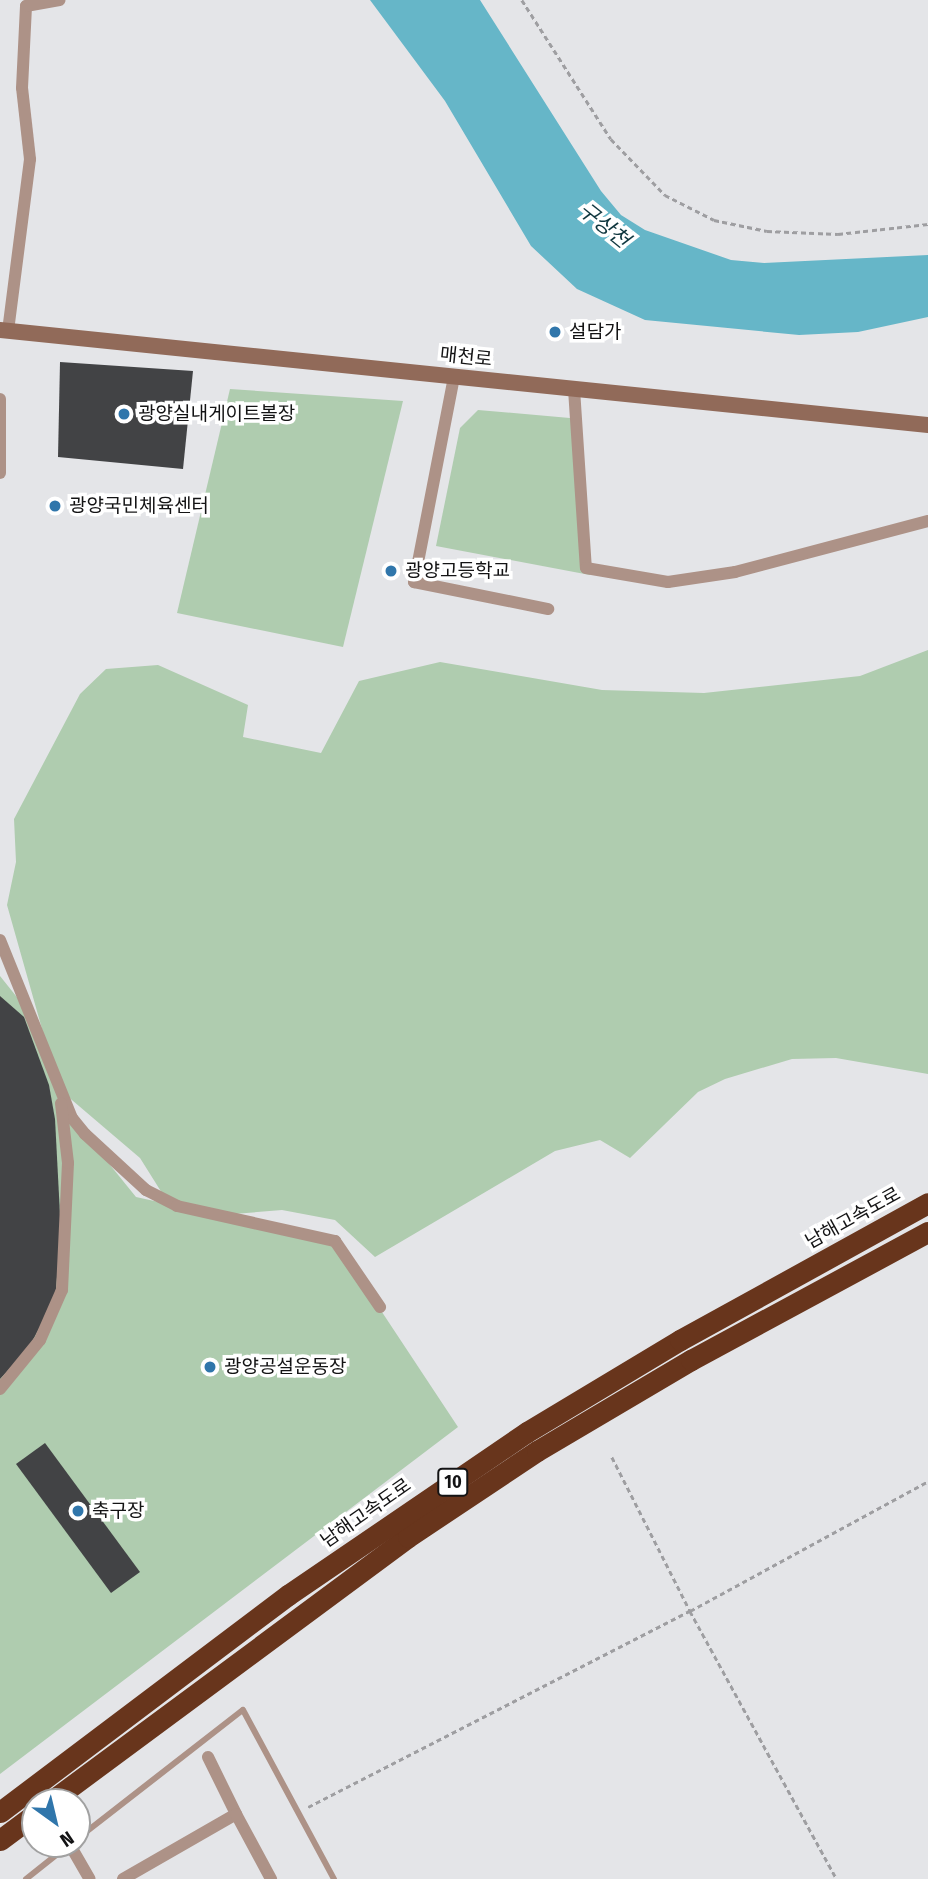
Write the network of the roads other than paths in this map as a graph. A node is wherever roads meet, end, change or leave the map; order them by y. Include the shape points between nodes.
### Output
1 (59, 0) edge
2 (27, 3) edge
3 (4, 330) edge
4 (454, 377) junction
5 (573, 389) junction
6 (0, 399) edge
7 (928, 425) edge
8 (0, 473) edge
9 (928, 521) edge
10 (548, 609) dead end
11 (0, 940) edge
12 (59, 1088) junction
13 (928, 1203) edge
14 (928, 1232) edge
15 (380, 1307) dead end
16 (0, 1389) edge
17 (208, 1758) dead end
18 (69, 1788) edge
19 (4, 1810) edge
20 (236, 1814) junction
21 (21, 1825) edge
22 (91, 1828) edge
23 (0, 1840) edge
24 (52, 1858) edge
25 (78, 1858) edge
26 (26, 1879) edge
27 (90, 1879) edge
28 (123, 1879) edge
29 (271, 1879) edge
30 (334, 1879) edge

1 - 2 street
2 - 3 street via 22,88 30,159
3 - 4 main road, 매천로
4 - 5 main road, 매천로
4 - 10 street via 414,582
5 - 7 main road, 매천로
5 - 9 street via 586,568 668,582 734,572
6 - 8 street
11 - 12 street
12 - 15 street via 85,1134 146,1190 177,1206 335,1241
12 - 16 street via 68,1163 62,1290 40,1340
13 - 19 highway, 남해고속도로 / 10 via 680,1340 527,1432 288,1595
14 - 18 highway, 10 via 691,1360 537,1451 408,1537
17 - 20 street
20 - 28 street
20 - 29 street
21 - 23 highway
22 - 30 lane via 243,1710
24 - 26 lane
25 - 27 street

